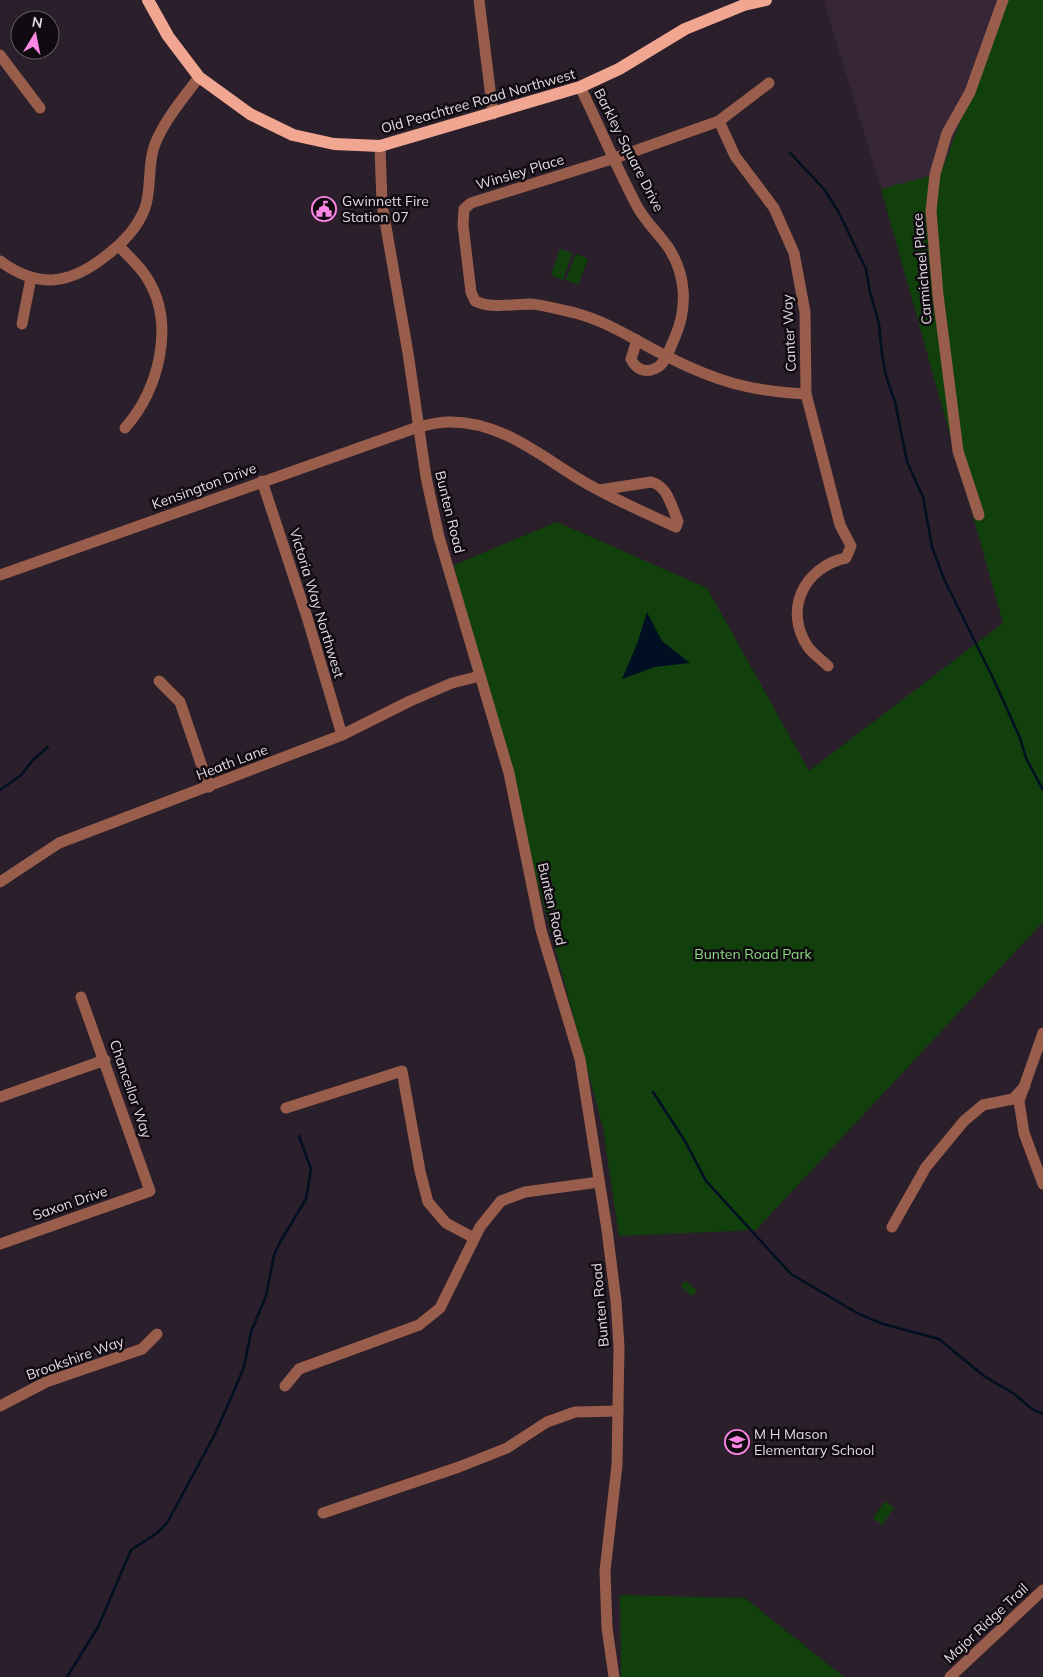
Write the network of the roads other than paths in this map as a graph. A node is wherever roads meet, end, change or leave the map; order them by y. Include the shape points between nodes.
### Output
1 (148, 0) edge
2 (479, 0) edge
3 (766, 0) edge
4 (1003, 0) edge
5 (0, 55) edge
6 (199, 77) junction
7 (769, 83) dead end
8 (580, 87) junction
9 (40, 108) dead end
10 (493, 114) junction
11 (719, 121) junction
12 (380, 146) junction
13 (615, 158) junction
14 (119, 246) junction
15 (0, 262) edge
16 (30, 278) junction
17 (22, 324) dead end
18 (637, 340) junction
19 (666, 356) junction
20 (806, 394) junction
21 (418, 427) junction
22 (124, 428) dead end
23 (262, 481) junction
24 (599, 490) junction
25 (979, 515) dead end
26 (0, 575) edge
27 (828, 666) dead end
28 (480, 676) junction
29 (159, 681) dead end
30 (342, 735) junction
31 (209, 787) junction
32 (0, 882) edge
33 (81, 997) dead end
34 (1043, 1033) edge
35 (105, 1060) junction
36 (1025, 1086) junction
37 (0, 1097) edge
38 (286, 1108) dead end
39 (599, 1182) junction
40 (1043, 1184) edge
41 (150, 1191) joint
42 (892, 1228) dead end
43 (474, 1238) junction
44 (0, 1244) edge
45 (157, 1334) dead end
46 (285, 1386) dead end
47 (0, 1406) edge
48 (618, 1411) junction
49 (323, 1513) dead end
50 (1043, 1590) edge
51 (614, 1677) edge
52 (950, 1677) edge

1 - 6 main road, Old Peachtree Road Northwest via 168,36
2 - 10 street
3 - 8 main road, Old Peachtree Road Northwest via 736,8 685,29 619,69
4 - 25 street, Carmichael Place via 970,92 947,133 935,174 931,211 958,451
5 - 9 street
6 - 12 main road, Old Peachtree Road Northwest via 250,114 293,135 334,144
6 - 14 street via 169,116 154,146 146,207
7 - 11 street, Winsley Place
8 - 10 main road, Old Peachtree Road Northwest
8 - 13 street, Barkley Square Drive
10 - 12 main road, Old Peachtree Road Northwest
11 - 13 street, Winsley Place
11 - 20 street, Canter Way via 735,156 774,208 794,253 806,312
12 - 21 street, Bunten Road via 382,204
13 - 18 street, Winsley Place via 471,203 464,209 471,292 475,300 484,305 532,304 575,313 604,322
13 - 19 street, Barkley Square Drive via 638,208 668,247 683,285 685,297 679,327
14 - 16 street via 92,268 71,278 50,281
14 - 22 street via 147,278 158,302 164,330 160,356 142,404
15 - 16 street
16 - 17 street
18 - 19 street, Winsley Place
18 - 19 street, Barkley Square Drive via 631,359 634,366 653,370 662,364
19 - 20 street, Winsley Place via 724,382 766,392
20 - 27 street, Canter Way via 840,525 851,546 846,558 814,573 796,605 799,627 808,647
21 - 23 street, Kensington Drive
21 - 24 street, Kensington Drive via 447,422 495,430 530,446
21 - 28 street, Bunten Road via 439,537
23 - 26 street, Kensington Drive
23 - 30 street, Victoria Way Northwest
24 - 24 street, Kensington Drive via 651,482 658,484 664,489 678,521 676,527
28 - 30 street, Heath Lane via 452,683
28 - 39 street, Bunten Road via 509,773 541,930 580,1059
29 - 31 street via 180,702
30 - 31 street, Heath Lane
31 - 32 street, Heath Lane via 59,843
33 - 35 street, Chancellor Way
34 - 36 street
35 - 37 street
35 - 41 street, Chancellor Way
36 - 40 street via 1019,1101 1024,1133
36 - 42 street via 1013,1099 983,1105 964,1121 926,1167
38 - 43 street via 402,1071 428,1202 446,1223
39 - 43 street via 525,1192 501,1201 491,1210
39 - 48 street, Bunten Road via 618,1321
41 - 44 street, Saxon Drive
43 - 46 street via 440,1308 419,1325 299,1369
45 - 47 street, Brookshire Way via 142,1349 46,1382
48 - 49 street via 575,1412 547,1422 507,1448 475,1461
48 - 51 street, Bunten Road via 617,1465 606,1571 607,1628
50 - 52 street, Major Ridge Trail

